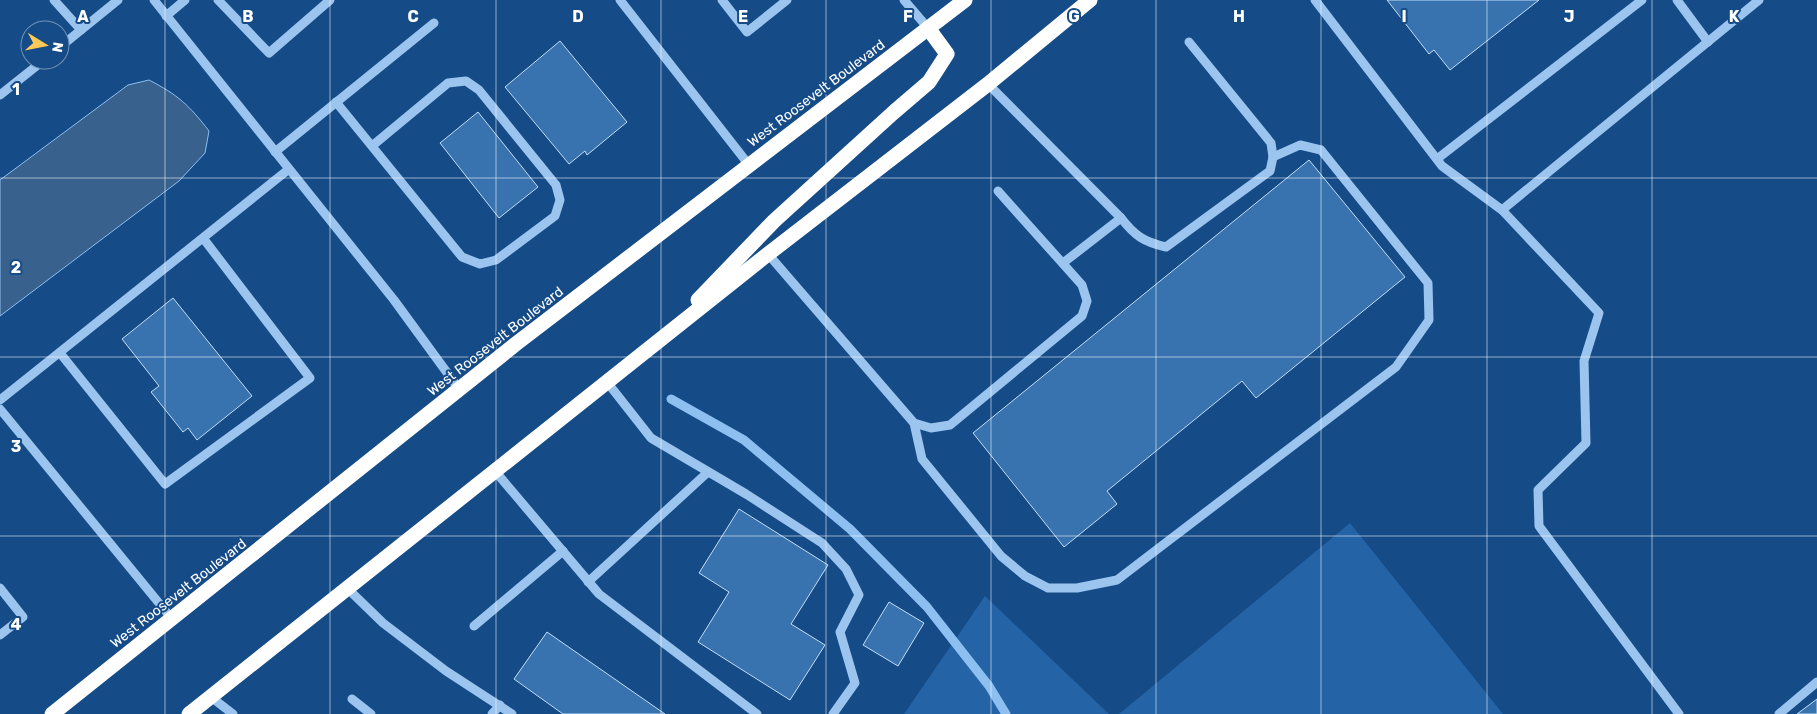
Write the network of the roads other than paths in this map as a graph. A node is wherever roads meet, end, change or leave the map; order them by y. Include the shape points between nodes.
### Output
1 (54, 0) edge
2 (118, 0) edge
3 (154, 0) edge
4 (185, 0) edge
5 (218, 0) edge
6 (330, 0) edge
7 (620, 0) edge
8 (722, 0) edge
9 (788, 0) edge
10 (904, 0) edge
11 (965, 0) edge
12 (1090, 0) edge
13 (1315, 0) edge
14 (1642, 0) edge
15 (1677, 0) edge
16 (1760, 0) edge
17 (166, 16) junction
18 (434, 23) dead end
19 (928, 28) junction
20 (81, 30) junction
21 (70, 39) edge
22 (1189, 42) dead end
23 (1708, 42) junction
24 (31, 70) edge
25 (988, 84) junction
26 (0, 95) edge
27 (336, 102) junction
28 (372, 146) junction
29 (275, 152) junction
30 (1273, 157) junction
31 (1437, 159) junction
32 (749, 165) junction
33 (289, 170) junction
34 (998, 191) dead end
35 (1502, 210) junction
36 (1121, 218) junction
37 (203, 238) junction
38 (768, 254) junction
39 (1063, 263) junction
40 (661, 339) junction
41 (60, 353) junction
42 (607, 382) junction
43 (460, 389) junction
44 (0, 400) edge
45 (0, 409) edge
46 (914, 423) junction
47 (495, 471) junction
48 (708, 472) junction
49 (562, 551) junction
50 (588, 582) junction
51 (0, 588) edge
52 (348, 589) junction
53 (172, 619) junction
54 (474, 626) dead end
55 (0, 635) edge
56 (1817, 682) edge
57 (211, 697) junction
58 (352, 700) dead end
59 (500, 705) junction
60 (510, 713) edge
61 (52, 714) edge
62 (189, 714) edge
63 (233, 714) edge
64 (371, 714) edge
65 (492, 714) edge
66 (757, 714) edge
67 (833, 714) edge
68 (1679, 714) edge
69 (1779, 714) edge

1 - 20 lane
2 - 20 lane
3 - 17 lane
4 - 17 lane
5 - 6 lane via 269,53
7 - 32 lane
8 - 9 lane via 747,32
10 - 19 lane
11 - 19 highway, West Roosevelt Boulevard
12 - 25 highway
13 - 31 lane
14 - 31 lane
15 - 23 lane
16 - 23 lane
17 - 29 lane
18 - 27 lane
19 - 32 highway, West Roosevelt Boulevard
19 - 40 highway via 946,54 929,82 774,221
20 - 21 lane
22 - 30 lane via 1271,143
23 - 35 lane
24 - 26 lane
25 - 36 lane
25 - 38 highway
27 - 28 lane
27 - 29 lane
28 - 28 lane via 462,257 480,264 496,260 555,216 560,200 556,185 479,90 466,81 448,83
29 - 33 lane
30 - 36 lane via 1270,171 1166,247 1134,234
30 - 46 lane via 1300,145 1321,150 1428,283 1429,320 1396,367 1117,580 1078,588 1048,588 1025,576 1001,556 922,459
31 - 35 lane
32 - 43 highway, West Roosevelt Boulevard
33 - 37 lane
33 - 43 lane via 394,300
34 - 39 lane
35 - 68 lane via 1600,314 1584,362 1586,443 1538,490 1539,526
36 - 39 lane
37 - 41 lane
37 - 41 lane via 310,378 166,484
38 - 40 highway
38 - 46 lane
39 - 46 lane via 1082,285 1086,301 1082,316 950,425 931,428
40 - 42 highway
41 - 44 lane
42 - 47 highway
42 - 48 lane via 651,438
43 - 53 highway, West Roosevelt Boulevard
45 - 53 lane
47 - 49 lane
47 - 52 highway
48 - 50 lane
48 - 67 lane via 822,543 846,569 859,595 840,632 855,683
49 - 50 lane
49 - 54 lane
50 - 66 lane via 599,594
51 - 55 lane via 23,617
52 - 57 highway
52 - 59 lane via 383,624 446,671
53 - 61 highway, West Roosevelt Boulevard
56 - 69 lane
57 - 62 highway
57 - 63 lane
58 - 64 lane
59 - 60 lane
59 - 65 lane

